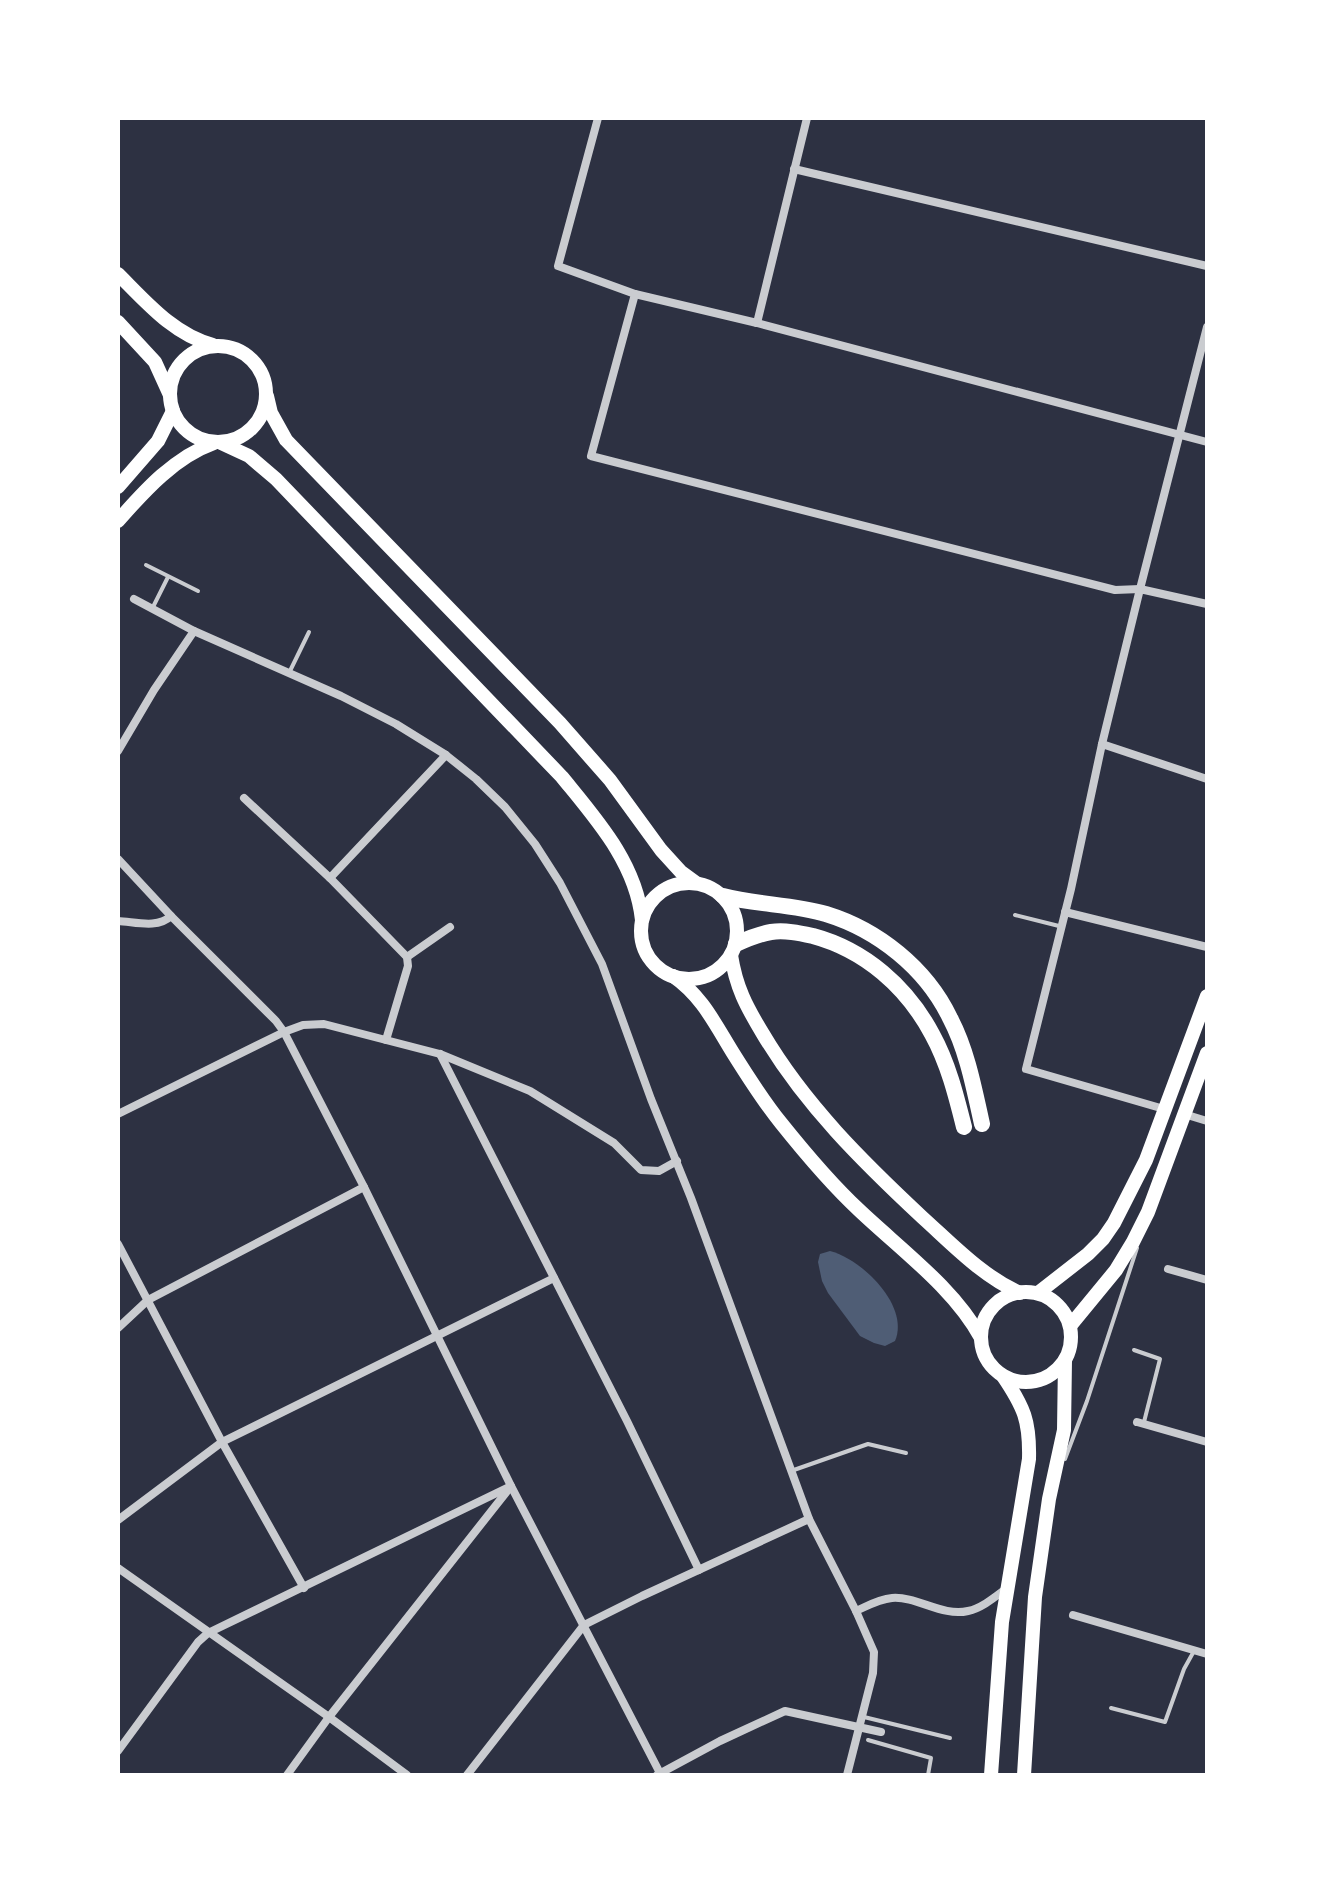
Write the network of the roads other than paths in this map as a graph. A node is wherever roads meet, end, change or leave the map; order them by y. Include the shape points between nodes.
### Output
1 (598, 118) edge
2 (807, 118) edge
3 (794, 169) junction
4 (1207, 266) edge
5 (118, 274) edge
6 (635, 294) junction
7 (118, 322) edge
8 (757, 323) junction
9 (1207, 327) edge
10 (217, 346) junction
11 (170, 395) junction
12 (267, 396) junction
13 (173, 411) junction
14 (1179, 435) junction
15 (1207, 442) edge
16 (217, 443) junction
17 (118, 487) edge
18 (118, 521) edge
19 (146, 565) dead end
20 (168, 577) junction
21 (1140, 589) junction
22 (198, 591) dead end
23 (134, 599) dead end
24 (1207, 604) edge
25 (152, 608) junction
26 (194, 631) junction
27 (309, 632) dead end
28 (289, 673) junction
29 (1102, 744) junction
30 (118, 751) edge
31 (446, 755) junction
32 (1207, 779) edge
33 (244, 798) dead end
34 (118, 859) edge
35 (330, 878) junction
36 (696, 883) junction
37 (723, 896) junction
38 (1065, 912) junction
39 (1015, 915) dead end
40 (171, 916) junction
41 (642, 920) junction
42 (118, 921) edge
43 (450, 927) dead end
44 (1062, 927) junction
45 (1207, 947) edge
46 (733, 949) junction
47 (407, 957) junction
48 (673, 976) junction
49 (1207, 996) edge
50 (284, 1032) junction
51 (386, 1040) junction
52 (1207, 1053) edge
53 (440, 1054) junction
54 (1164, 1109) junction
55 (118, 1114) edge
56 (1184, 1114) junction
57 (1207, 1121) edge
58 (982, 1124) dead end
59 (964, 1127) dead end
60 (677, 1161) junction
61 (364, 1187) junction
62 (1148, 1212) junction
63 (118, 1244) edge
64 (1168, 1269) dead end
65 (554, 1278) junction
66 (1207, 1280) edge
67 (1020, 1293) junction
68 (1038, 1293) junction
69 (148, 1300) junction
70 (1070, 1326) junction
71 (118, 1328) edge
72 (436, 1337) junction
73 (981, 1338) junction
74 (1134, 1350) dead end
75 (1065, 1360) junction
76 (1003, 1376) junction
77 (1140, 1423) joint
78 (222, 1442) junction
79 (1207, 1442) edge
80 (906, 1453) dead end
81 (791, 1471) junction
82 (511, 1486) junction
83 (1049, 1499) junction
84 (809, 1519) junction
85 (118, 1520) edge
86 (118, 1568) edge
87 (699, 1570) junction
88 (304, 1588) junction
89 (1007, 1588) junction
90 (856, 1611) junction
91 (1073, 1615) dead end
92 (584, 1625) junction
93 (208, 1633) junction
94 (1194, 1651) junction
95 (1207, 1654) edge
96 (1111, 1708) dead end
97 (329, 1717) junction
98 (861, 1717) junction
99 (858, 1728) junction
100 (881, 1732) dead end
101 (950, 1738) dead end
102 (868, 1740) dead end
103 (118, 1751) edge
104 (659, 1774) edge
105 (287, 1775) edge
106 (407, 1775) edge
107 (467, 1775) edge
108 (847, 1775) edge
109 (928, 1775) edge
110 (991, 1775) edge
111 (1024, 1775) edge

1 - 6 street via 558,266
2 - 3 street
3 - 4 street
3 - 8 street
5 - 10 main road via 171,325
6 - 8 street
6 - 21 street via 591,456 1115,590
7 - 11 main road via 155,362
8 - 14 street
9 - 14 street
10 - 11 main road via 184,361
10 - 12 main road via 236,349 253,360
11 - 13 main road
12 - 16 main road via 253,428 233,441
12 - 36 main road via 286,440 569,733 671,862
13 - 16 main road via 185,429
13 - 17 main road via 158,441
14 - 15 street
14 - 21 street
16 - 18 main road via 198,448 169,469
16 - 41 main road via 249,456 276,479 562,777 621,856 636,887
19 - 20 lane
20 - 22 lane
20 - 25 lane
21 - 24 street
21 - 29 street
23 - 25 street
25 - 26 street
26 - 28 street
26 - 30 street
27 - 28 lane
28 - 31 street via 396,724
29 - 32 street
29 - 38 street
31 - 35 street
31 - 60 street via 505,807 560,883 602,964
33 - 35 street
34 - 40 street
35 - 47 street
36 - 37 main road
36 - 41 main road via 661,891
37 - 46 main road via 736,918
37 - 58 highway via 825,914 867,932 899,954 931,985 951,1019
38 - 44 street
38 - 45 street
39 - 44 lane
40 - 42 street via 155,924
40 - 50 street
41 - 48 main road via 647,954
43 - 47 street
44 - 54 street via 1026,1069
46 - 48 main road via 719,969 702,978
46 - 59 highway via 772,932 796,933 839,945 877,968 909,999 934,1036
46 - 67 main road via 742,998 770,1047 833,1130 952,1245
47 - 51 street
48 - 73 main road via 702,1002 789,1133 855,1207 950,1295
49 - 54 main road
50 - 51 street via 324,1024
50 - 55 street
50 - 61 street
51 - 53 street
52 - 56 main road
53 - 60 street via 530,1091 614,1143 641,1170 659,1171
53 - 65 street
54 - 68 main road via 1114,1223 1073,1267
56 - 57 street
56 - 62 main road
60 - 81 street
61 - 69 street
61 - 72 street
62 - 70 main road via 1116,1270
62 - 83 lane
63 - 69 street
64 - 66 street
65 - 72 street
65 - 87 street
67 - 68 main road
67 - 73 main road via 1002,1299 989,1312
68 - 70 main road via 1060,1308
69 - 71 street
69 - 78 street
70 - 75 main road
72 - 78 street
72 - 82 street
73 - 76 main road via 990,1363
74 - 77 lane via 1160,1359
75 - 76 main road via 1037,1381
75 - 83 main road via 1064,1430
76 - 89 main road via 1021,1405 1029,1435
77 - 79 street
78 - 85 street
78 - 88 street
80 - 81 lane via 868,1444
81 - 84 street
82 - 88 street
82 - 92 street
82 - 97 street
83 - 111 main road via 1035,1597
84 - 87 street
84 - 90 street
86 - 93 street
87 - 92 street
88 - 93 street
89 - 90 street via 967,1612 900,1598
89 - 110 main road
90 - 98 street via 874,1652
91 - 94 street
92 - 104 street
92 - 107 street
93 - 97 street
93 - 103 street
94 - 95 street
94 - 96 lane via 1165,1722
97 - 105 street
97 - 106 street
98 - 99 street
98 - 101 lane
99 - 100 street
99 - 104 street via 785,1711
99 - 108 street
102 - 109 lane via 931,1758

